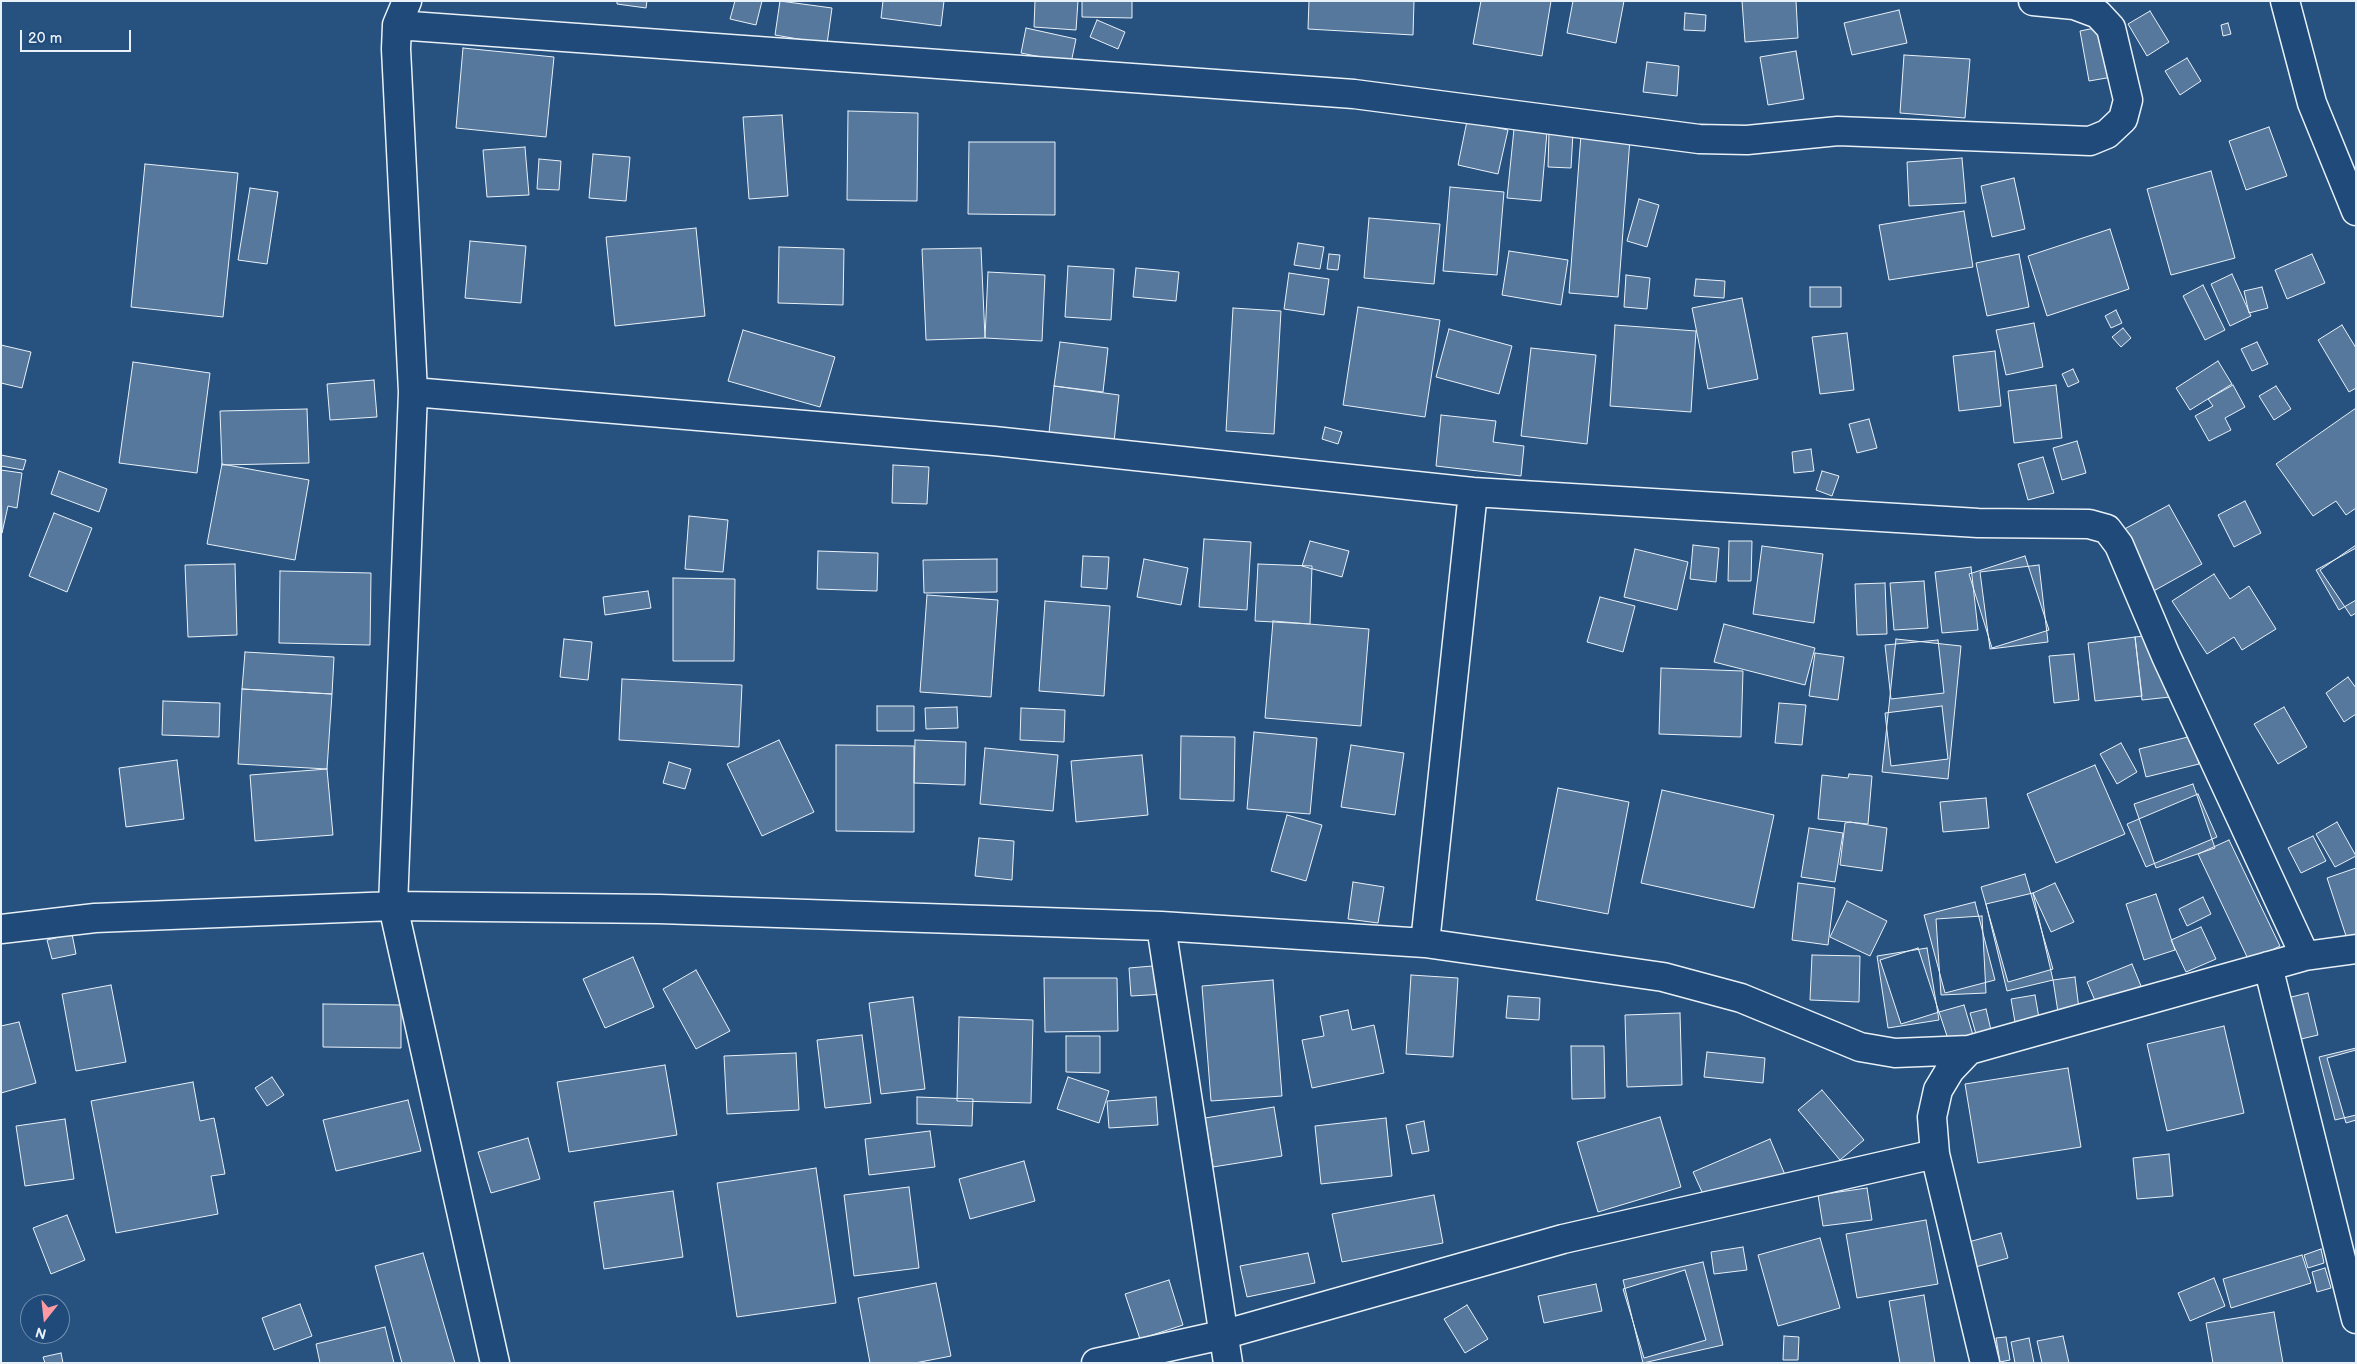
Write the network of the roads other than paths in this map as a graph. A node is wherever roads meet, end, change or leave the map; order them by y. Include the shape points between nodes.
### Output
1 (2033, 1) edge
2 (2285, 1) edge
3 (402, 13) edge
4 (2356, 212) edge
5 (414, 392) junction
6 (1473, 492) junction
7 (392, 906) junction
8 (1161, 926) junction
9 (1, 929) edge
10 (1425, 943) junction
11 (2356, 949) edge
12 (2305, 956) junction
13 (2268, 966) junction
14 (1969, 1050) junction
15 (1935, 1154) junction
16 (2356, 1319) edge
17 (1222, 1335) junction
18 (495, 1363) edge
19 (1096, 1363) edge
20 (1228, 1363) edge
21 (1985, 1363) edge

1 - 3 street via 2074,5 2098,14 2111,28 2128,100 2124,119 2107,134 2090,141 1838,131 1747,140 1699,139 1354,94
2 - 4 street via 2312,103
3 - 5 street via 396,49
5 - 6 street via 994,441
5 - 7 street
6 - 10 street
6 - 12 street via 1978,523 2089,524 2107,529 2119,545 2166,656
7 - 8 street via 659,909
7 - 9 street via 95,918
7 - 18 street
8 - 10 street
8 - 17 street
10 - 14 street via 1663,977 1741,998 1860,1047 1896,1053
11 - 12 street
12 - 13 street
13 - 14 street
13 - 16 street
14 - 15 street via 1950,1070 1938,1090 1932,1117
15 - 17 street via 1563,1239
15 - 21 street
17 - 19 street
17 - 20 street

